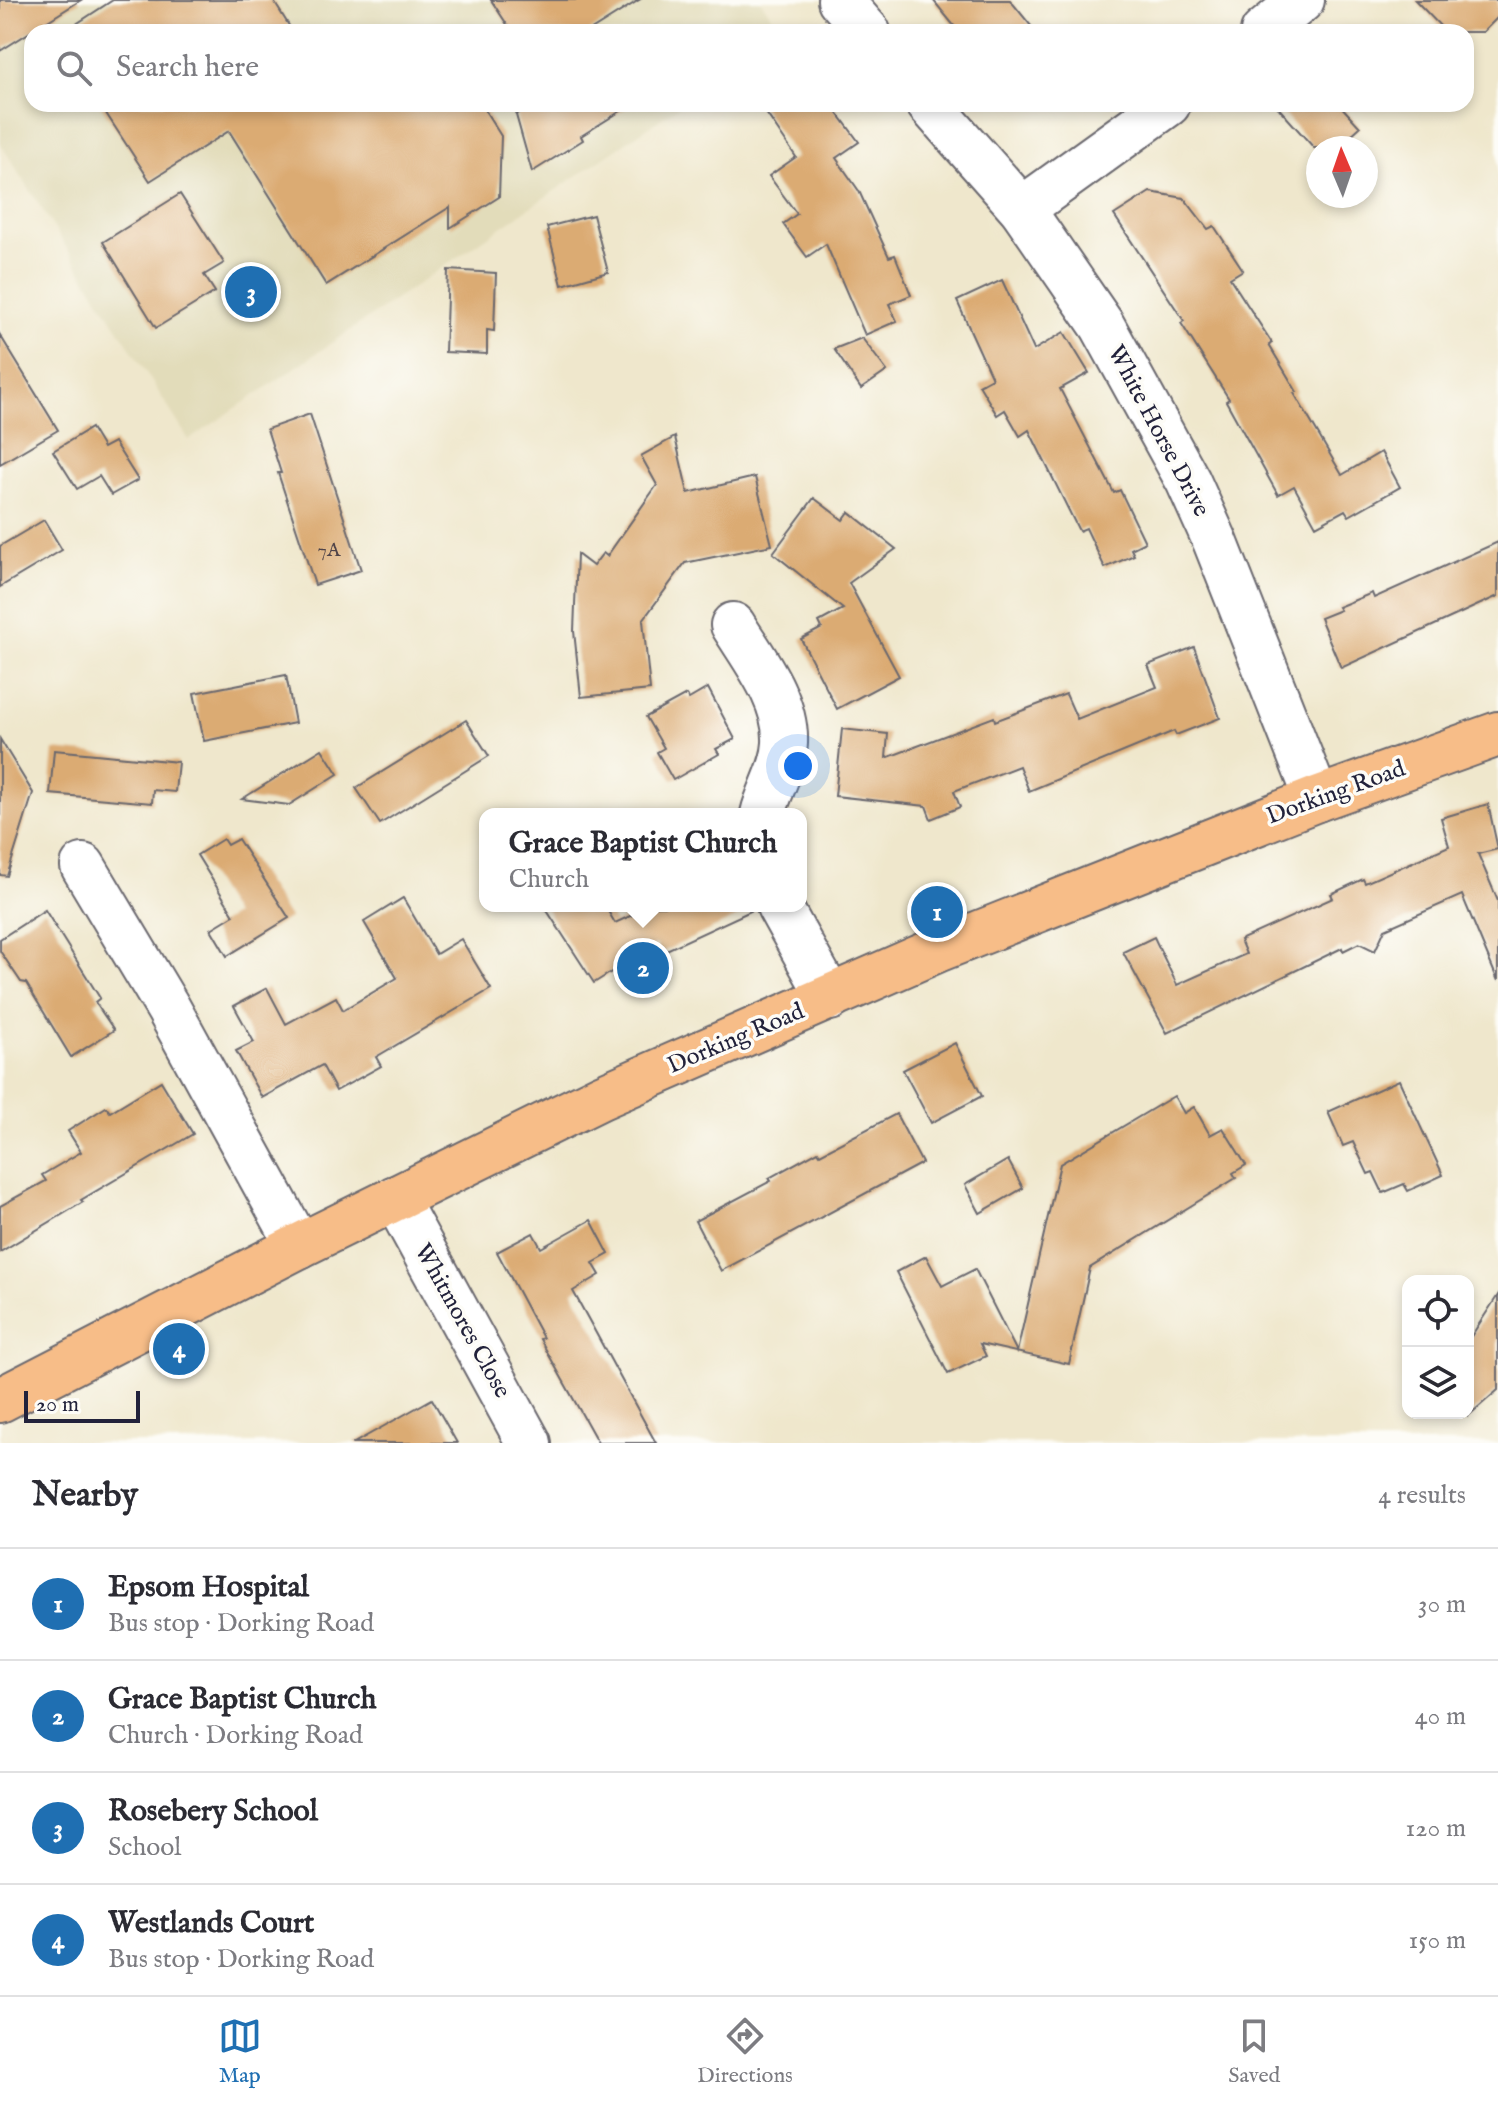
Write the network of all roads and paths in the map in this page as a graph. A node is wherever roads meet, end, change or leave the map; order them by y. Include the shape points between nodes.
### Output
1 (840, 0) edge
2 (1302, 0) edge
3 (861, 24) edge
4 (1273, 24) edge
5 (936, 112) edge
6 (1157, 112) edge
7 (1022, 209) junction
8 (733, 625) dead end
9 (1498, 734) edge
10 (1317, 799) junction
11 (765, 808) edge
12 (83, 866) dead end
13 (782, 912) edge
14 (830, 998) junction
15 (395, 1198) junction
16 (299, 1246) junction
17 (0, 1400) edge
18 (529, 1443) edge

1 - 3 street
2 - 4 street
5 - 7 street, White Horse Drive
6 - 7 street
7 - 10 street, White Horse Drive via 1102,325 1188,481
8 - 11 street via 770,685 785,742
9 - 10 highway, Dorking Road
10 - 14 highway, Dorking Road
12 - 16 street
13 - 14 street
14 - 15 highway, Dorking Road via 601,1097
15 - 16 highway, Dorking Road
15 - 18 street, Whitmores Close
16 - 17 highway, Dorking Road

